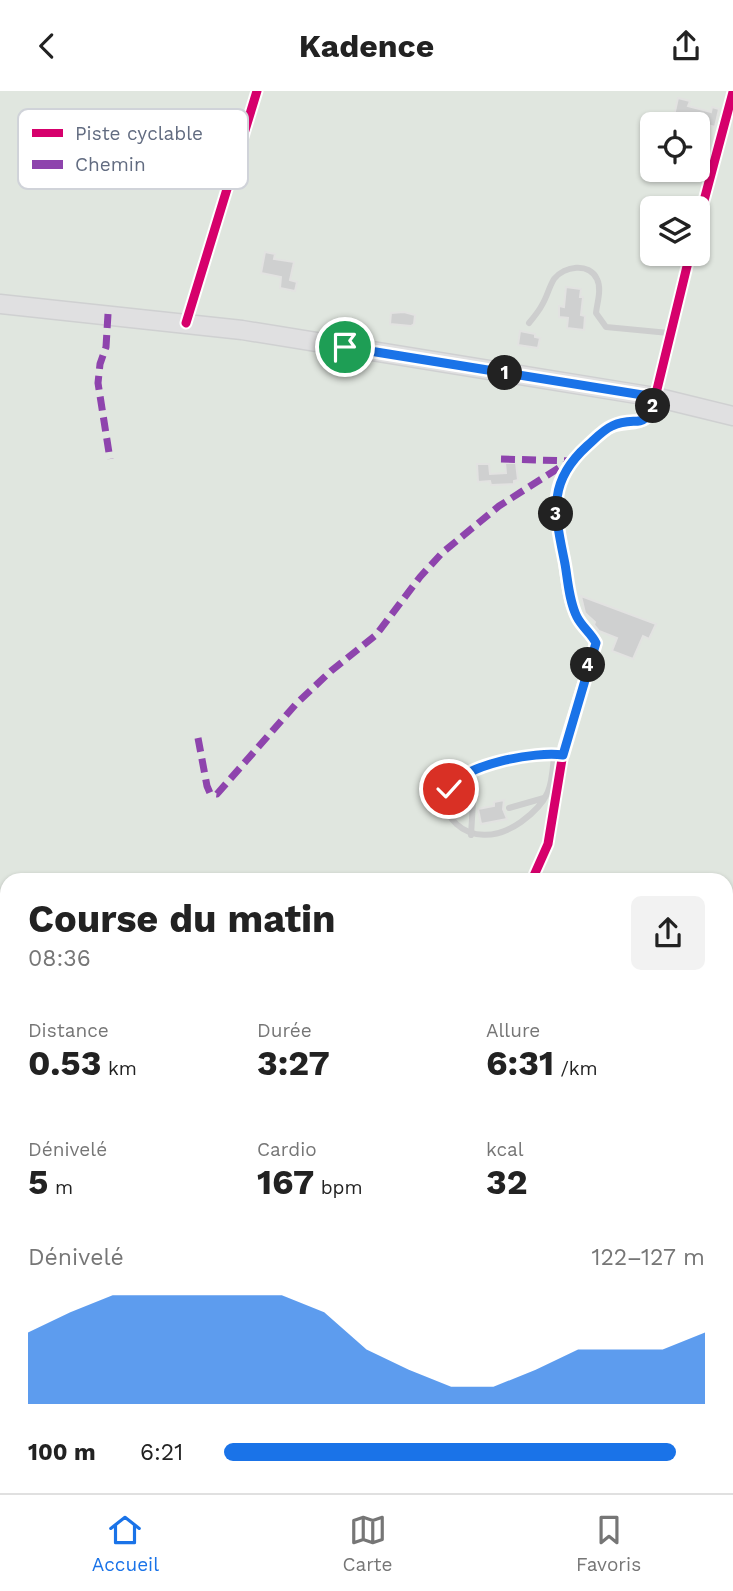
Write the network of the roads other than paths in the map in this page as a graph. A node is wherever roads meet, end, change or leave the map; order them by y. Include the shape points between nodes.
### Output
1 (257, 91) edge
2 (733, 92) edge
3 (248, 120) edge
4 (227, 189) edge
5 (705, 196) edge
6 (687, 266) edge
7 (0, 304) edge
8 (186, 323) junction
9 (529, 323) dead end
10 (669, 333) junction
11 (655, 397) junction
12 (733, 416) edge
13 (559, 754) junction
14 (544, 798) junction
15 (473, 802) dead end
16 (509, 808) dead end
17 (471, 835) junction
18 (535, 873) edge

1 - 3 street
2 - 5 street
4 - 8 street
6 - 10 street
7 - 8 main road
8 - 11 main road
9 - 10 lane via 554,279 574,268 590,271 597,279 596,313 606,327
10 - 11 street
11 - 12 main road
11 - 13 street via 646,419 606,429 571,461 557,490 556,520 574,609 596,643
13 - 14 lane via 552,786
13 - 17 lane via 478,768 453,780 447,810 458,827
13 - 18 street via 548,844
14 - 16 lane
14 - 17 lane via 508,831
15 - 17 lane

